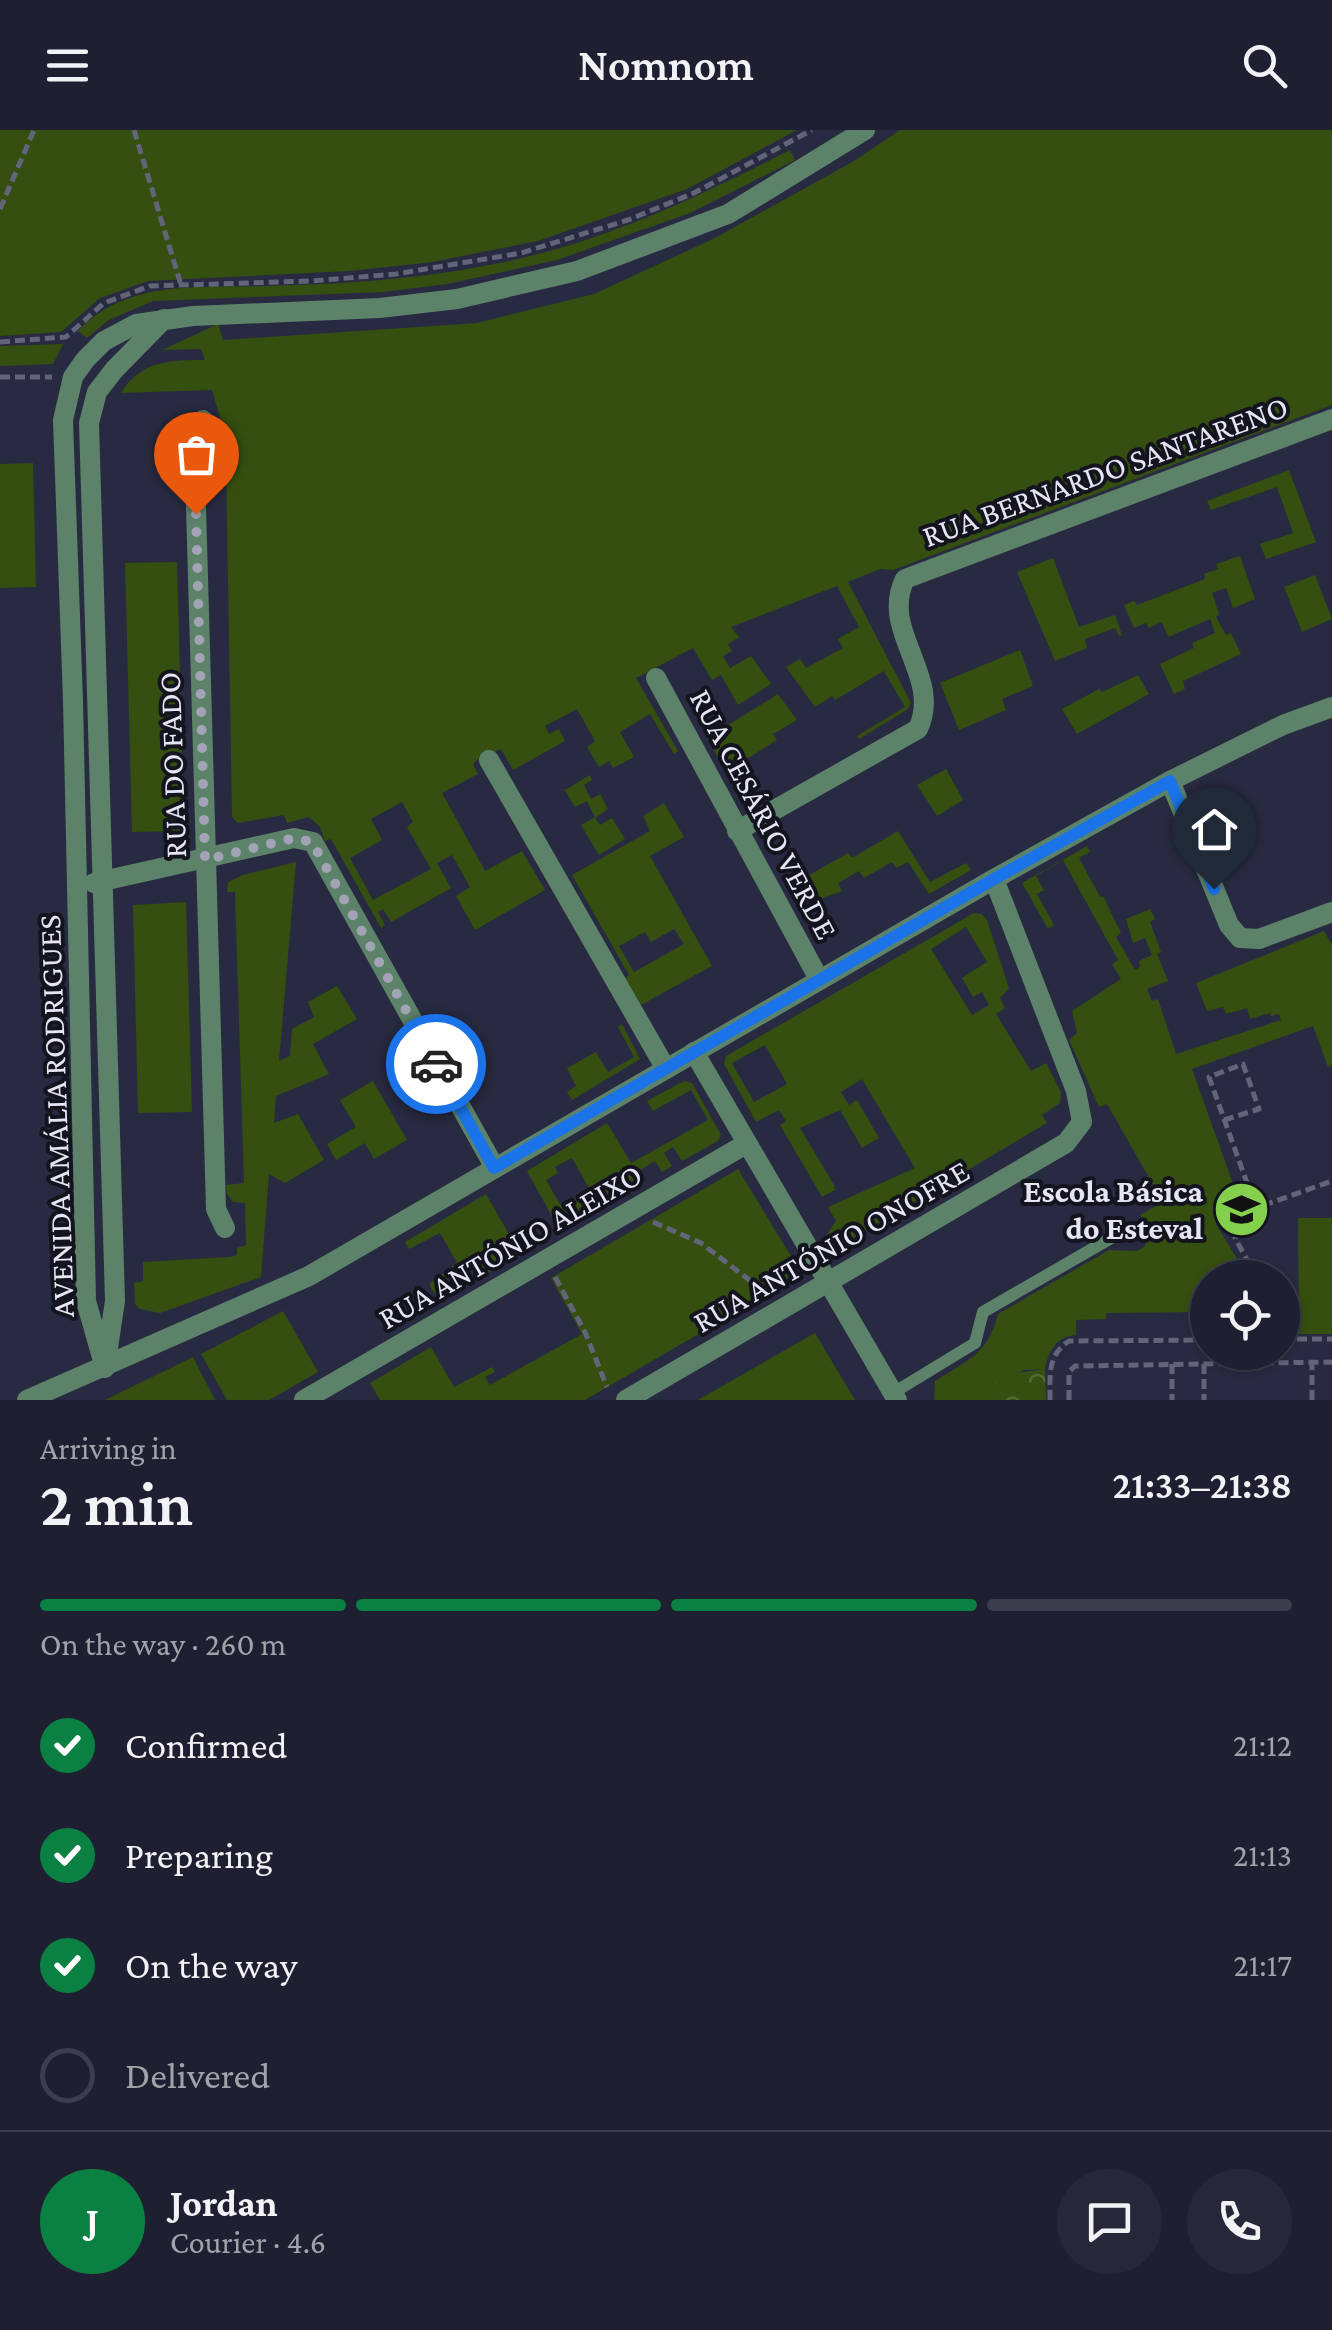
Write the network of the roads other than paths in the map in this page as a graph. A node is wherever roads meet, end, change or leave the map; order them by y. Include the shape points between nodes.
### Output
1 (865, 130) edge
2 (164, 320) junction
3 (1332, 419) edge
4 (203, 420) dead end
5 (656, 678) dead end
6 (96, 700) junction
7 (73, 701) junction
8 (1332, 707) edge
9 (490, 760) dead end
10 (1170, 781) junction
11 (738, 830) junction
12 (205, 860) junction
13 (994, 879) junction
14 (103, 881) junction
15 (77, 886) junction
16 (1332, 912) edge
17 (819, 979) junction
18 (80, 1034) junction
19 (106, 1034) junction
20 (694, 1052) junction
21 (666, 1069) junction
22 (746, 1144) junction
23 (494, 1168) junction
24 (225, 1228) dead end
25 (1136, 1234) dead end
26 (828, 1282) junction
27 (106, 1368) junction
28 (895, 1397) edge
29 (28, 1400) edge
30 (304, 1400) edge
31 (626, 1400) edge

1 - 2 street, AVENIDA AMÁLIA RODRIGUES via 728,214 577,271 380,308
2 - 6 street, AVENIDA AMÁLIA RODRIGUES via 114,370 98,392 89,423
2 - 7 street, AVENIDA AMÁLIA RODRIGUES via 136,324 104,341 73,377 62,420
3 - 11 street, RUA BERNARDO SANTARENO via 905,580 897,596 899,618 927,711 918,729
4 - 12 street, RUA DO FADO via 194,438
5 - 11 street, RUA CESÁRIO VERDE
6 - 7 street
6 - 14 street, AVENIDA AMÁLIA RODRIGUES
7 - 15 street, AVENIDA AMÁLIA RODRIGUES
8 - 10 street
9 - 21 street
10 - 13 street
10 - 16 street via 1240,938 1259,939
11 - 17 street, RUA CESÁRIO VERDE
12 - 14 street
12 - 23 street via 294,838 312,842
12 - 24 street, RUA DO FADO via 216,1210
13 - 17 street
13 - 26 street, RUA ANTÓNIO ONOFRE via 1082,1122 1066,1143
14 - 15 street
14 - 19 street, AVENIDA AMÁLIA RODRIGUES
15 - 18 street, AVENIDA AMÁLIA RODRIGUES
17 - 20 street
18 - 19 street
18 - 27 street, AVENIDA AMÁLIA RODRIGUES via 86,1301
19 - 27 street, AVENIDA AMÁLIA RODRIGUES via 115,1300
20 - 21 street
20 - 22 street
21 - 23 street
22 - 26 street
22 - 30 street, RUA ANTÓNIO ALEIXO
23 - 27 street via 309,1276
25 - 28 lane via 1126,1230 984,1312 975,1343
26 - 28 street
26 - 31 street, RUA ANTÓNIO ONOFRE
27 - 29 street

